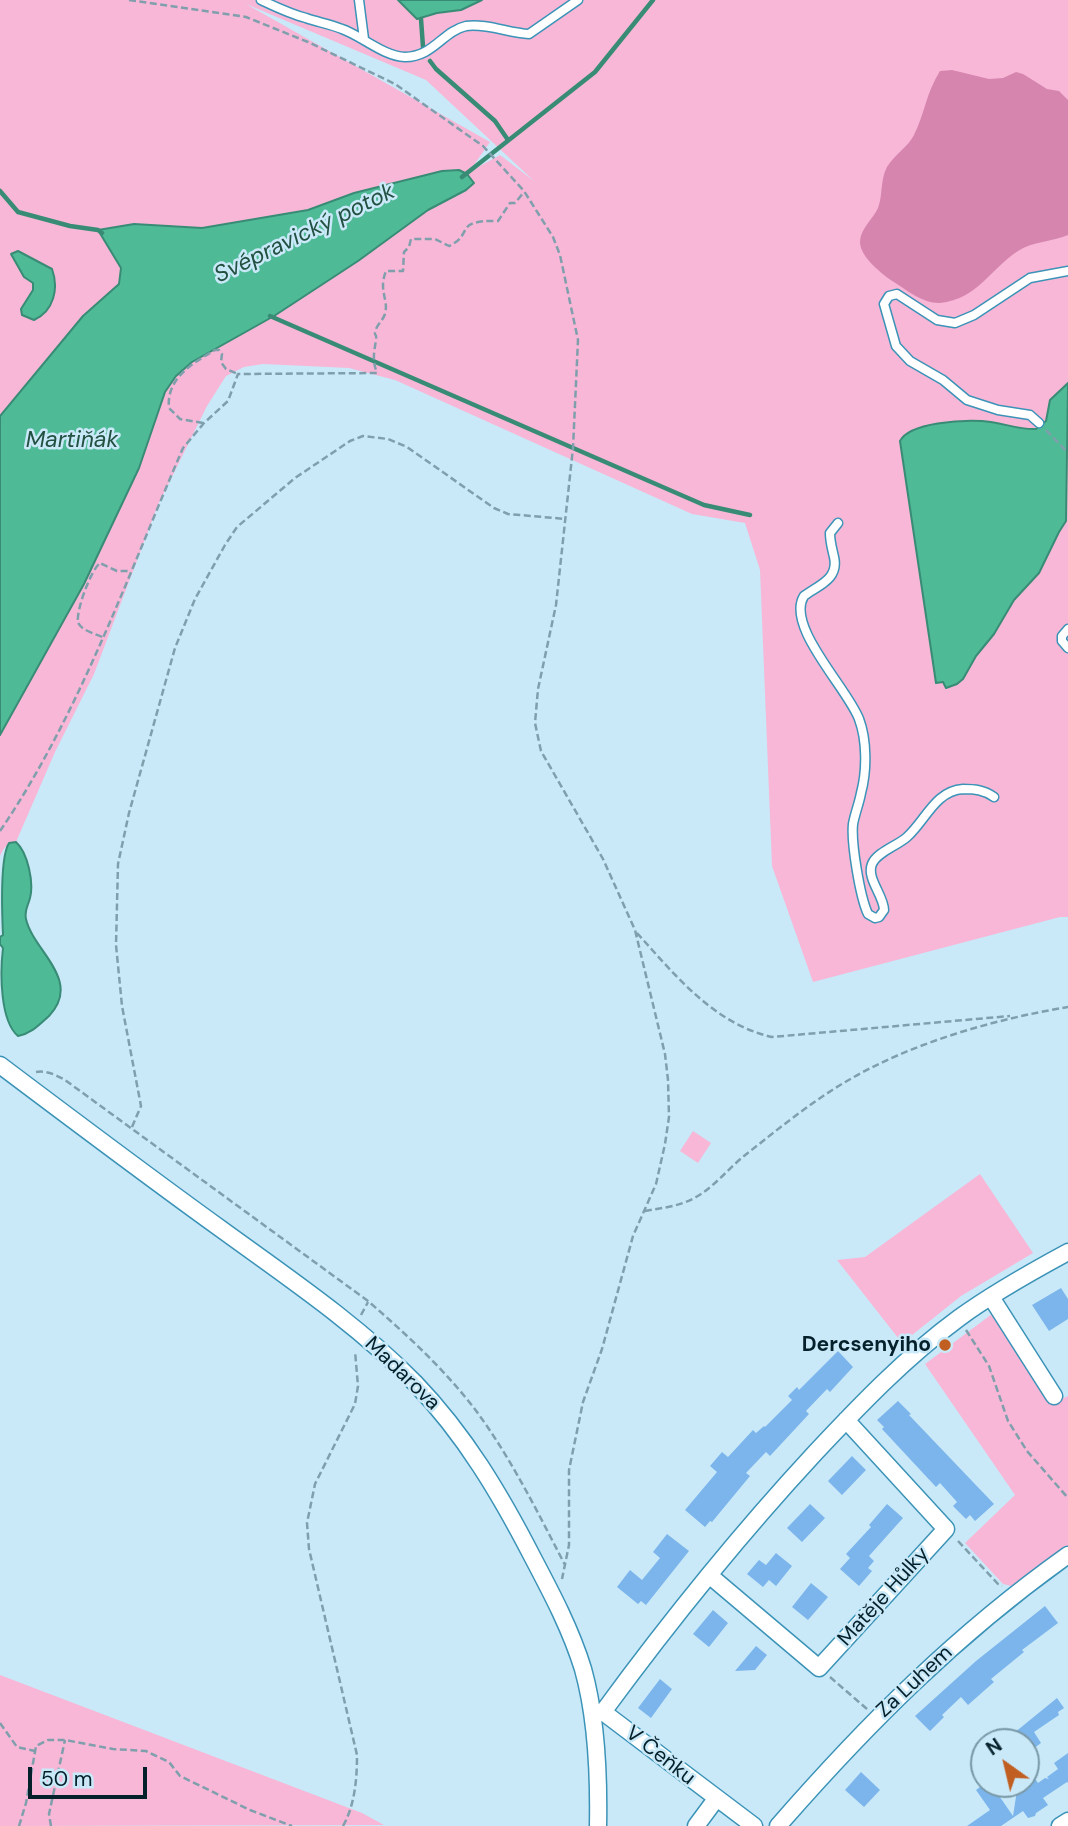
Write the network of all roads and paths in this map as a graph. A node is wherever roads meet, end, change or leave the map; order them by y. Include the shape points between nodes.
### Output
1 (129, 0) edge
2 (261, 0) edge
3 (359, 0) edge
4 (578, 0) edge
5 (364, 39) junction
6 (524, 191) junction
7 (1068, 271) edge
8 (238, 374) junction
9 (204, 423) junction
10 (1039, 423) joint
11 (1068, 453) edge
12 (566, 519) junction
13 (838, 523) dead end
14 (130, 571) junction
15 (1068, 629) edge
16 (102, 637) junction
17 (1068, 648) edge
18 (994, 797) dead end
19 (0, 831) edge
20 (635, 930) junction
21 (1068, 1007) edge
22 (1017, 1015) junction
23 (0, 1065) edge
24 (132, 1127) dead end
25 (645, 1211) junction
26 (1068, 1252) edge
27 (991, 1297) junction
28 (958, 1319) junction
29 (353, 1328) junction
30 (1054, 1396) dead end
31 (846, 1420) junction
32 (1068, 1498) edge
33 (946, 1529) junction
34 (1068, 1555) edge
35 (709, 1575) junction
36 (1018, 1592) junction
37 (552, 1593) junction
38 (819, 1668) junction
39 (598, 1713) junction
40 (875, 1719) junction
41 (0, 1723) edge
42 (65, 1740) junction
43 (35, 1751) junction
44 (716, 1799) junction
45 (1068, 1821) edge
46 (19, 1826) edge
47 (51, 1826) edge
48 (292, 1826) edge
49 (343, 1826) edge
50 (598, 1826) edge
51 (696, 1826) edge
52 (754, 1826) edge
53 (778, 1826) edge
54 (1060, 1826) edge

1 - 6 path via 246,17 395,84 483,146
2 - 5 lane
3 - 5 lane
4 - 5 lane via 529,34 465,26 418,55 396,55
6 - 8 path via 498,221 477,220 467,225 449,246 435,239 411,239 404,252 403,271 386,271 384,277 385,314 375,332 373,351 377,373
6 - 12 path via 561,255 578,340
7 - 10 lane via 1030,278 956,323 937,320 897,294 884,304 892,339 910,361 967,400 1030,415
8 - 9 path via 228,401
8 - 9 path via 226,369 219,350 194,362 179,376 170,392 169,408 180,419
9 - 14 path via 183,448
10 - 11 path
12 - 20 path via 535,723 541,751 603,859
12 - 24 path via 494,509 407,447 363,436 295,478 237,527 195,599 175,648 118,864 116,945 141,1106
13 - 18 lane via 830,533 833,572 804,596 800,611 815,649 861,727 863,781 853,832 868,914 880,917 884,910 872,863 910,834 940,798 951,791 972,789
14 - 16 path
14 - 16 path via 100,563 95,567 78,622
15 - 17 lane via 1062,636
16 - 19 path via 27,792
20 - 22 path via 695,995 726,1018 763,1035
20 - 25 path via 668,1080 665,1144
21 - 22 path
22 - 25 path via 926,1045 848,1080 743,1156 711,1188 693,1199
23 - 29 street, Madarova
25 - 37 path via 583,1402 569,1470 569,1545 562,1580
26 - 27 street
27 - 28 street
27 - 30 street
28 - 31 street
28 - 32 path via 982,1353 1017,1437
29 - 37 street, Madarova via 415,1384 464,1440
29 - 49 path via 355,1404 315,1484 307,1523 309,1549 357,1755 353,1796
31 - 33 street, Matěje Hůlky
31 - 35 street
33 - 36 path via 998,1584
33 - 38 street, Matěje Hůlky
34 - 36 street, Za Luhem
35 - 38 street
35 - 39 street
36 - 40 street, Za Luhem
37 - 39 street, Madarova
38 - 40 path
39 - 44 street, V Čeňku
39 - 50 street, Madarova
40 - 53 street, Za Luhem
41 - 43 path via 17,1747
42 - 43 path via 41,1742
42 - 47 path via 49,1814
42 - 48 path via 146,1751 169,1762 180,1776
43 - 46 path
44 - 51 street, V Čeňku
44 - 52 street, V Čeňku
45 - 54 street

